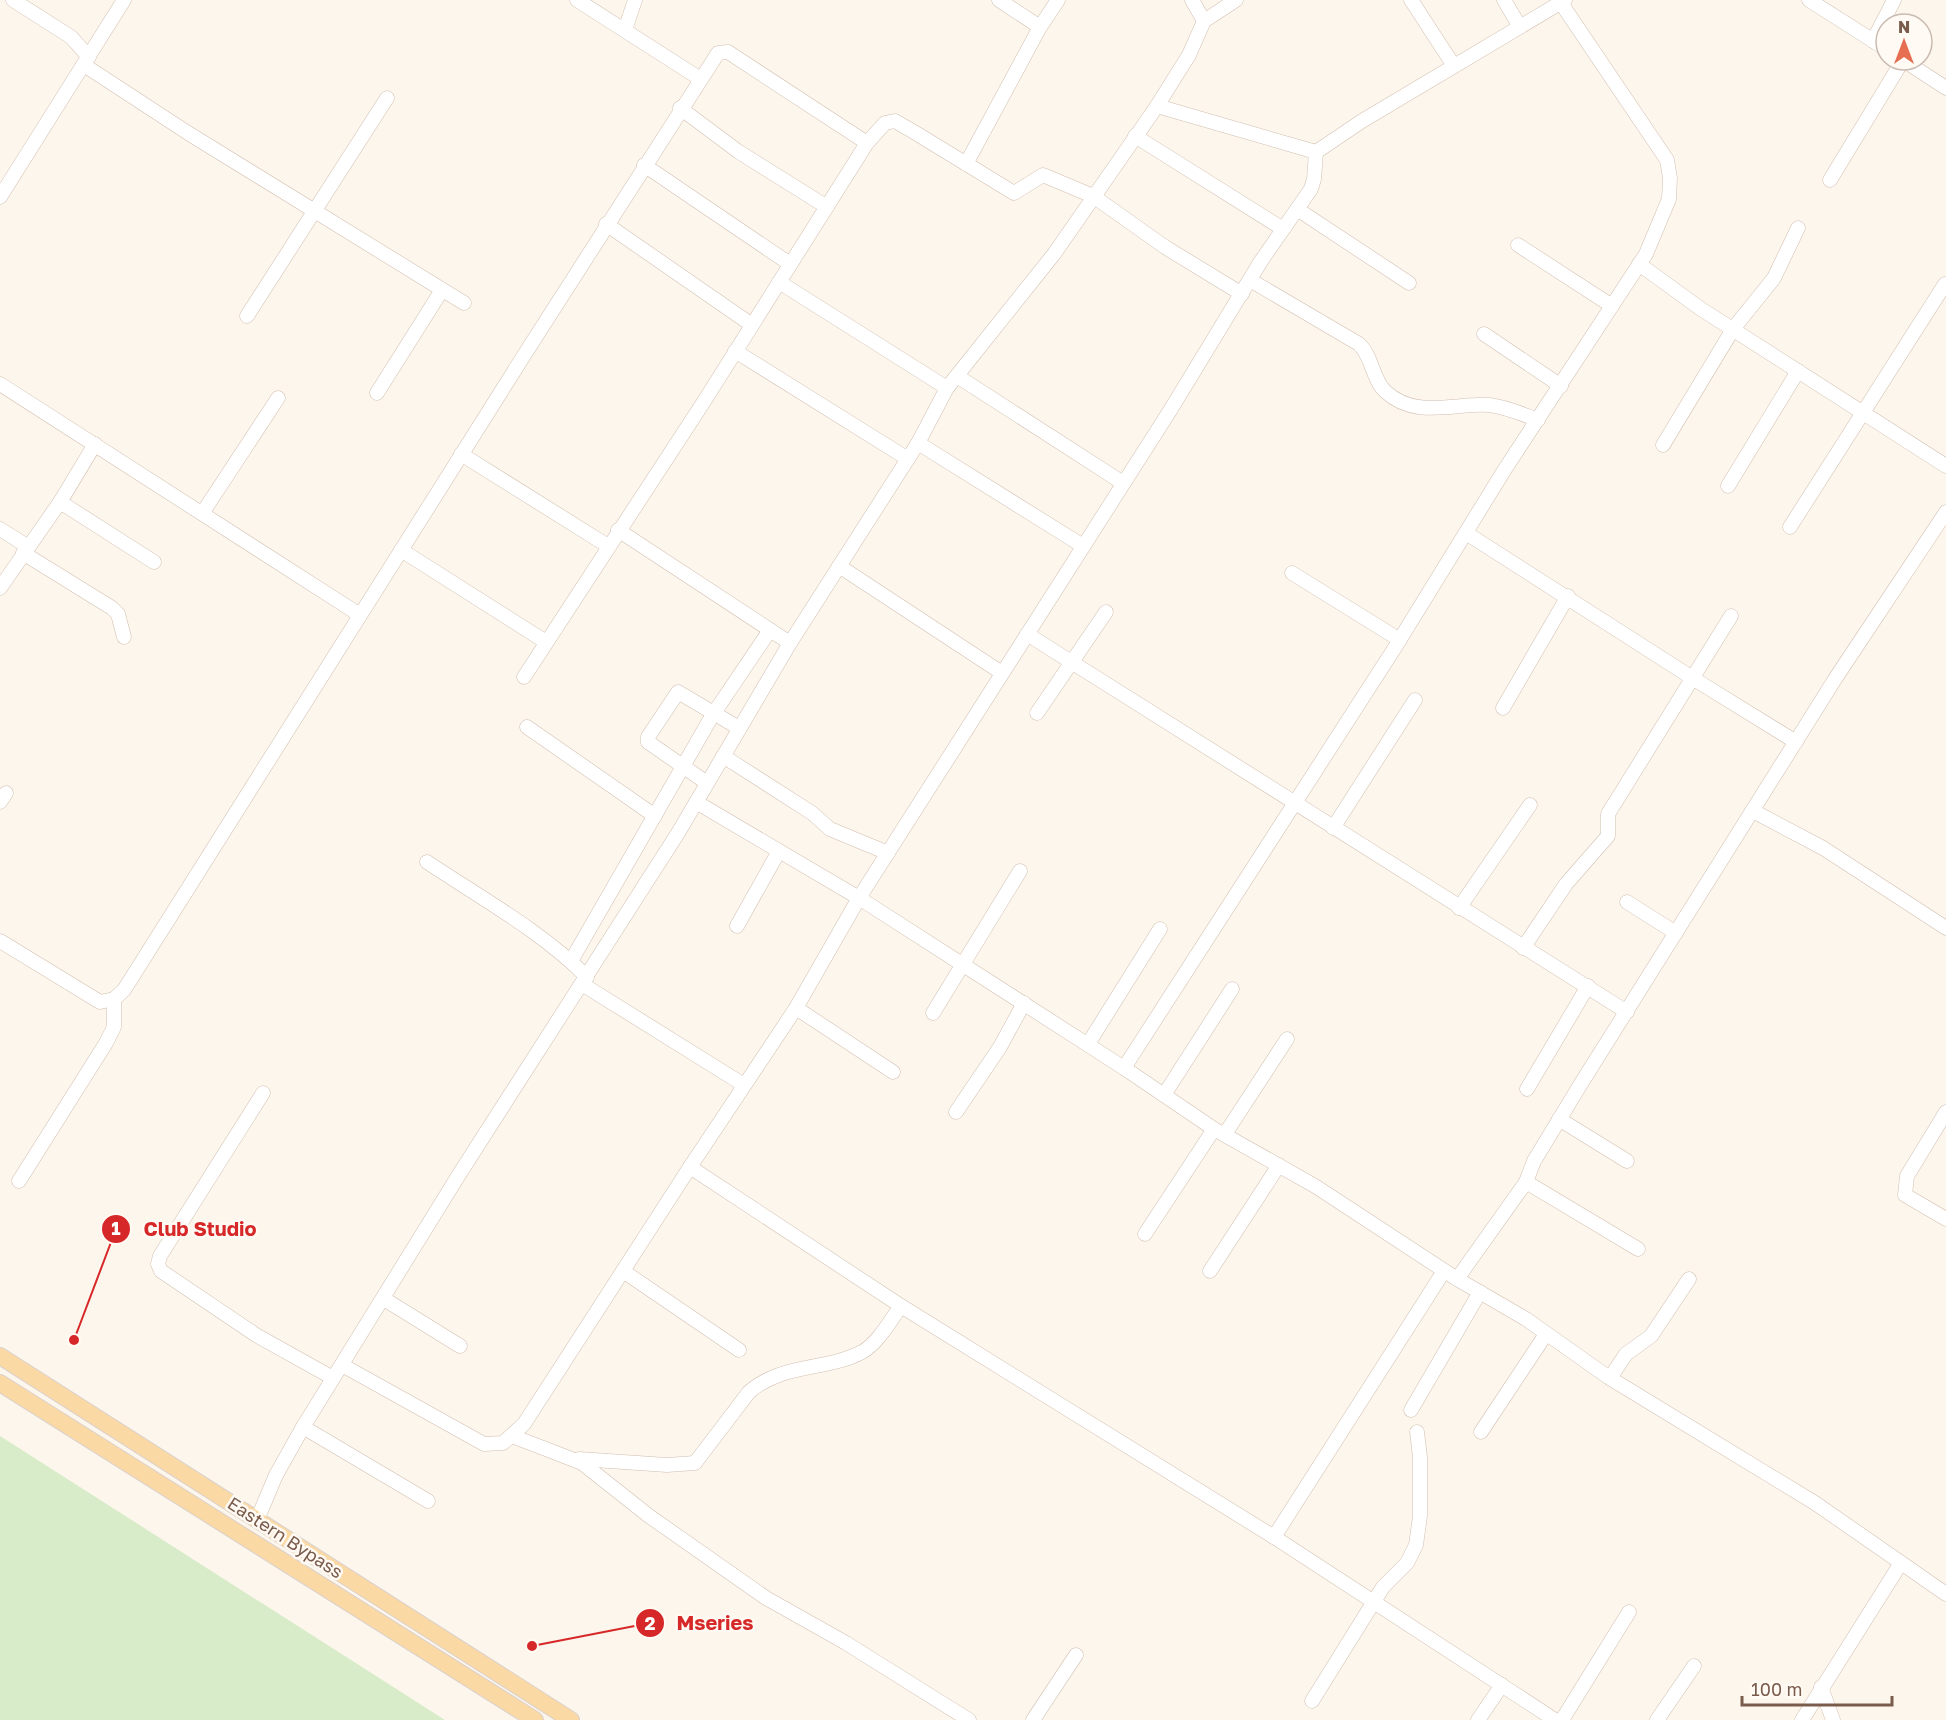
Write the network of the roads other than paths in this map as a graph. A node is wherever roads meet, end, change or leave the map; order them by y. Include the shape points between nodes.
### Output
1 (14, 0) edge
2 (124, 0) edge
3 (577, 0) edge
4 (634, 0) edge
5 (999, 0) edge
6 (1058, 0) edge
7 (1192, 0) edge
8 (1236, 0) edge
9 (1410, 0) edge
10 (1504, 0) edge
11 (1809, 0) edge
12 (1894, 0) edge
13 (1561, 1) edge
14 (1204, 21) junction
15 (1040, 27) junction
16 (1520, 27) junction
17 (625, 30) junction
18 (1873, 41) joint
19 (87, 61) junction
20 (1454, 66) junction
21 (1896, 72) edge
22 (1921, 72) edge
23 (699, 78) junction
24 (1946, 88) edge
25 (387, 98) dead end
26 (1157, 106) junction
27 (680, 108) junction
28 (1135, 136) junction
29 (867, 143) junction
30 (1316, 152) junction
31 (966, 164) junction
32 (644, 165) junction
33 (1830, 180) dead end
34 (1093, 196) junction
35 (0, 197) edge
36 (826, 207) junction
37 (314, 209) junction
38 (1297, 209) junction
39 (606, 224) junction
40 (1798, 228) dead end
41 (1283, 229) junction
42 (1518, 245) dead end
43 (790, 264) junction
44 (1639, 264) junction
45 (1250, 280) junction
46 (779, 282) junction
47 (1409, 283) dead end
48 (1945, 284) edge
49 (442, 290) junction
50 (1242, 294) junction
51 (464, 303) dead end
52 (1612, 306) junction
53 (247, 316) dead end
54 (752, 324) junction
55 (1734, 329) junction
56 (1484, 334) dead end
57 (735, 351) junction
58 (1798, 371) junction
59 (957, 376) junction
60 (0, 384) edge
61 (1561, 387) junction
62 (948, 388) junction
63 (376, 393) dead end
64 (278, 398) dead end
65 (1863, 412) junction
66 (1538, 420) junction
67 (918, 443) junction
68 (95, 444) junction
69 (1663, 445) dead end
70 (461, 454) junction
71 (908, 459) junction
72 (1946, 466) edge
73 (1123, 483) junction
74 (1728, 486) dead end
75 (60, 502) junction
76 (203, 512) junction
77 (1946, 512) edge
78 (1790, 526) dead end
79 (0, 529) edge
80 (1942, 529) edge
81 (618, 530) junction
82 (1466, 533) junction
83 (608, 546) junction
84 (1083, 546) junction
85 (25, 549) junction
86 (401, 550) junction
87 (154, 562) dead end
88 (839, 566) junction
89 (1292, 573) dead end
90 (0, 588) edge
91 (1568, 596) junction
92 (1106, 612) dead end
93 (360, 615) junction
94 (1731, 616) dead end
95 (770, 630) junction
96 (1027, 634) junction
97 (124, 637) dead end
98 (1400, 640) junction
99 (546, 642) junction
100 (790, 643) junction
101 (1072, 662) junction
102 (1002, 673) junction
103 (524, 677) dead end
104 (1694, 680) junction
105 (1415, 700) dead end
106 (1503, 708) dead end
107 (714, 712) junction
108 (1037, 713) dead end
109 (527, 727) dead end
110 (739, 728) junction
111 (1796, 742) junction
112 (723, 756) junction
113 (683, 767) junction
114 (707, 783) junction
115 (696, 802) junction
116 (1295, 804) junction
117 (1530, 805) dead end
118 (1753, 811) junction
119 (655, 816) junction
120 (1333, 828) junction
121 (779, 851) junction
122 (888, 853) junction
123 (427, 862) dead end
124 (1020, 871) dead end
125 (859, 898) junction
126 (1627, 902) dead end
127 (1459, 908) junction
128 (737, 926) dead end
129 (1946, 928) edge
130 (1160, 929) dead end
131 (1676, 933) junction
132 (0, 941) edge
133 (1523, 948) junction
134 (571, 961) junction
135 (962, 963) junction
136 (584, 981) junction
137 (1588, 986) junction
138 (1232, 989) dead end
139 (114, 999) junction
140 (1024, 1003) junction
141 (796, 1008) junction
142 (1627, 1012) junction
143 (933, 1013) dead end
144 (1287, 1039) dead end
145 (1088, 1044) junction
146 (1124, 1068) junction
147 (893, 1072) dead end
148 (744, 1085) junction
149 (1527, 1089) dead end
150 (263, 1093) dead end
151 (1164, 1095) junction
152 (956, 1112) dead end
153 (1946, 1112) edge
154 (1559, 1119) junction
155 (1220, 1132) junction
156 (1627, 1161) dead end
157 (1279, 1165) junction
158 (690, 1167) junction
159 (19, 1181) dead end
160 (1526, 1182) junction
161 (1946, 1219) edge
162 (1145, 1233) dead end
163 (1638, 1249) dead end
164 (623, 1271) junction
165 (1210, 1271) dead end
166 (1444, 1271) junction
167 (1457, 1279) junction
168 (1689, 1279) dead end
169 (1480, 1292) junction
170 (384, 1299) junction
171 (901, 1306) junction
172 (1546, 1334) junction
173 (460, 1346) dead end
174 (740, 1350) dead end
175 (0, 1356) edge
176 (342, 1365) junction
177 (333, 1378) junction
178 (1610, 1378) junction
179 (0, 1383) edge
180 (1411, 1410) dead end
181 (303, 1427) junction
182 (1417, 1432) dead end
183 (1481, 1432) dead end
184 (512, 1436) junction
185 (574, 1458) junction
186 (428, 1501) dead end
187 (257, 1520) junction
188 (1274, 1537) junction
189 (1901, 1563) junction
190 (1946, 1594) edge
191 (1375, 1602) junction
192 (1629, 1612) dead end
193 (1076, 1655) dead end
194 (1694, 1666) dead end
195 (1502, 1685) junction
196 (1821, 1688) junction
197 (1312, 1701) dead end
198 (535, 1720) edge
199 (571, 1720) edge
200 (969, 1720) edge
201 (1032, 1720) edge
202 (1478, 1720) edge
203 (1555, 1720) edge
204 (1562, 1720) edge
205 (1656, 1720) edge
206 (1802, 1720) edge
207 (1833, 1720) edge

1 - 19 street via 71,37
2 - 19 street
3 - 17 street
4 - 17 street
5 - 15 street
6 - 15 street
7 - 14 street
8 - 14 street
9 - 20 street
10 - 16 street
11 - 18 street
12 - 18 street
13 - 16 street
13 - 44 street via 1667,160 1669,199
14 - 26 street via 1189,55
15 - 31 street
16 - 20 street
17 - 23 street
19 - 35 street
19 - 37 street via 188,133
20 - 30 street
21 - 33 street
22 - 24 street
23 - 27 street
23 - 29 street via 718,52 728,52
25 - 37 street
26 - 28 street
26 - 30 street
27 - 32 street
27 - 36 street via 739,152
28 - 34 street
28 - 41 street
29 - 31 street via 885,123 895,122
29 - 36 street
30 - 38 street via 1314,179
31 - 34 street via 1014,193 1043,175
32 - 39 street
32 - 43 street
34 - 50 street via 1157,242
34 - 59 street via 1054,254
36 - 43 street
37 - 49 street
37 - 53 street
38 - 41 street
38 - 47 street
39 - 54 street
39 - 70 street
40 - 55 street via 1774,278
41 - 45 street
42 - 52 street
43 - 46 street
44 - 52 street
44 - 55 street
45 - 50 street
45 - 66 street via 1359,344 1367,353 1381,387 1392,397 1426,409 1478,405 1505,408
46 - 54 street
46 - 62 street
48 - 65 street
49 - 51 street
49 - 63 street
50 - 73 street
52 - 61 street
54 - 57 street
55 - 58 street
55 - 69 street
56 - 61 street
57 - 71 street
57 - 81 street
58 - 65 street
58 - 74 street
59 - 62 street
59 - 73 street
60 - 68 street
61 - 66 street
62 - 67 street
64 - 76 street
65 - 72 street
65 - 78 street
66 - 82 street
67 - 71 street
67 - 84 street
68 - 75 street
68 - 76 street
70 - 83 street
70 - 86 street
71 - 88 street
73 - 84 street
75 - 85 street
75 - 87 street
76 - 93 street
77 - 80 street
79 - 85 street
80 - 111 street
81 - 83 street
81 - 95 street
82 - 91 street
82 - 98 street
83 - 99 street
84 - 96 street
85 - 90 street
85 - 97 street via 112,608 118,614
86 - 93 street
86 - 99 street
88 - 100 street
88 - 102 street
89 - 98 street
91 - 104 street
91 - 106 street
92 - 101 street
93 - 139 street via 130,980
94 - 104 street
95 - 100 street
95 - 107 street
96 - 101 street
96 - 102 street
98 - 116 street
99 - 103 street
100 - 110 street
101 - 108 street
101 - 116 street
102 - 122 street
104 - 111 street
104 - 133 street via 1608,814 1608,836 1566,884
105 - 120 street
107 - 110 street
107 - 113 street
107 - 113 street via 678,692 648,737 648,742
109 - 119 street
110 - 112 street
111 - 118 street
112 - 114 street
112 - 122 street via 812,813 830,829
113 - 114 street
113 - 119 street
114 - 115 street
115 - 121 street
115 - 136 street
116 - 120 street
116 - 146 street
117 - 127 street
118 - 129 street via 1823,848
118 - 131 street
119 - 134 street
120 - 127 street
121 - 125 street
121 - 128 street
122 - 125 street
123 - 134 street
124 - 135 street
125 - 135 street
125 - 141 street
126 - 131 street
127 - 133 street
130 - 145 street
131 - 142 street
132 - 139 street via 92,998 100,1002
133 - 137 street
134 - 136 street
135 - 140 street
135 - 143 street
136 - 148 street
136 - 170 street
137 - 142 street
137 - 149 street
138 - 151 street
139 - 159 street via 114,1027 110,1035
140 - 145 street
140 - 152 street
141 - 147 street
141 - 148 street
142 - 154 street
144 - 155 street
145 - 146 street
146 - 151 street
148 - 158 street
150 - 177 street via 158,1264 161,1271 226,1317
151 - 155 street
153 - 161 street via 1907,1176 1905,1195
154 - 156 street
154 - 160 street
155 - 157 street
155 - 162 street
157 - 165 street
157 - 166 street
158 - 164 street
158 - 171 street
160 - 163 street
160 - 167 street
164 - 174 street
164 - 184 street via 524,1424
166 - 167 street
166 - 188 street
167 - 169 street
168 - 178 street via 1651,1336 1626,1354
169 - 172 street
169 - 180 street
170 - 173 street
170 - 176 street
171 - 185 street via 863,1352 796,1368 759,1384 695,1462 667,1465
171 - 188 street
172 - 178 street
172 - 183 street
175 - 187 main road, Eastern Bypass
176 - 177 street
176 - 184 street via 484,1444 497,1445
177 - 181 street
178 - 189 street via 1815,1503
179 - 198 main road, Eastern Bypass
181 - 186 street
181 - 187 street
182 - 191 street via 1420,1516 1416,1545 1407,1563 1383,1587
184 - 185 street
185 - 200 street via 766,1598
187 - 199 main road, Eastern Bypass
188 - 191 street
189 - 190 street
189 - 196 street
191 - 195 street
191 - 197 street
192 - 204 street
193 - 201 street
194 - 205 street
195 - 202 street
195 - 203 street
196 - 206 street
196 - 207 street

